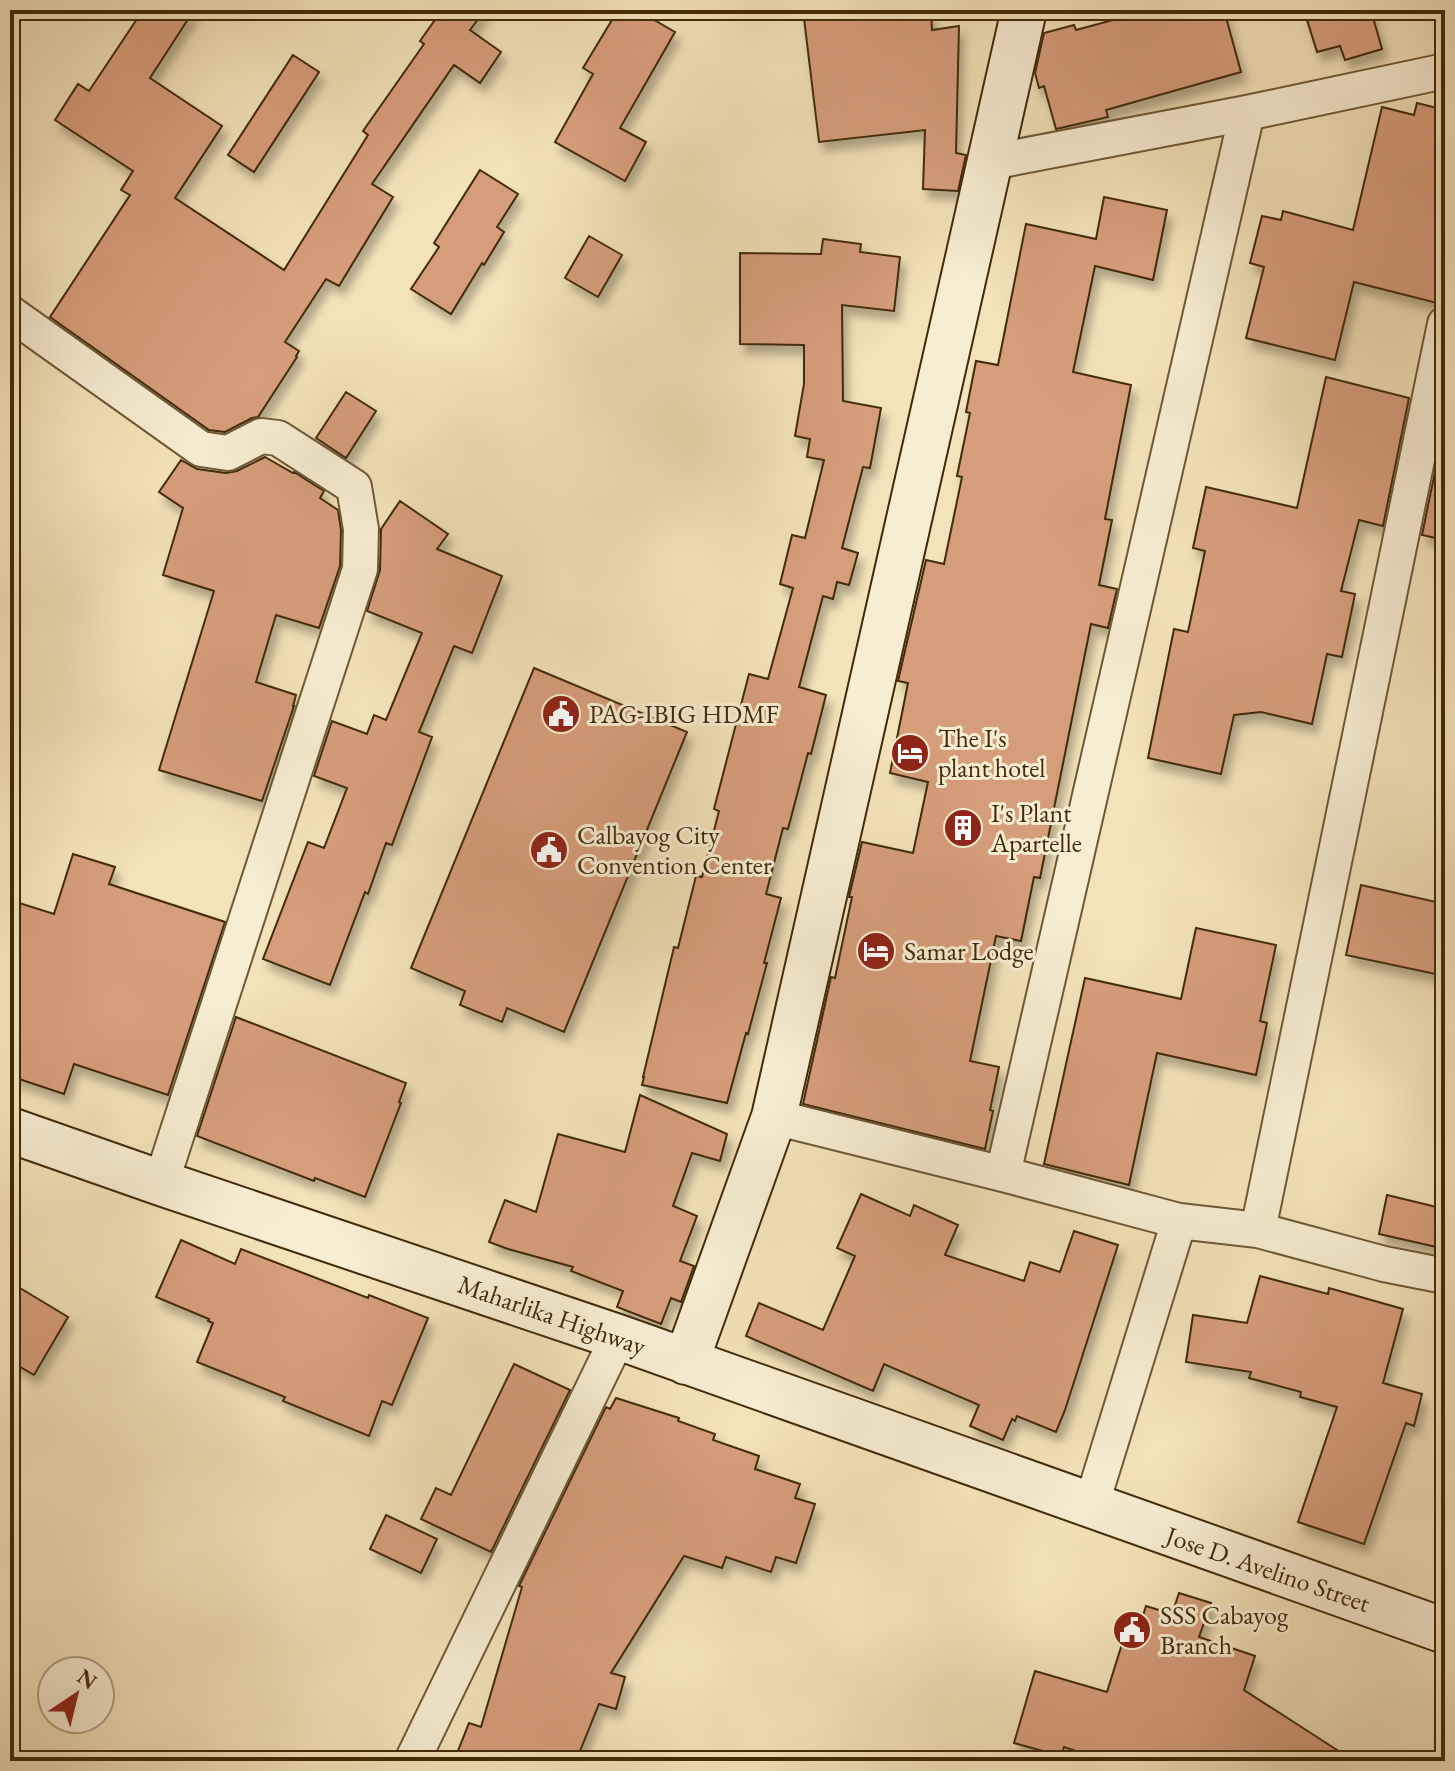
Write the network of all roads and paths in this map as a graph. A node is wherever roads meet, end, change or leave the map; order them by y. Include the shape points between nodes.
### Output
1 (1024, 10) edge
2 (1445, 71) edge
3 (1247, 113) junction
4 (991, 162) junction
5 (10, 313) edge
6 (1445, 324) edge
7 (774, 1117) junction
8 (10, 1130) edge
9 (1003, 1174) junction
10 (161, 1183) junction
11 (1179, 1221) junction
12 (1258, 1230) junction
13 (1445, 1276) edge
14 (618, 1337) junction
15 (686, 1362) junction
16 (1091, 1506) junction
17 (1445, 1631) edge
18 (412, 1761) edge

1 - 4 main road
2 - 3 street
3 - 4 street
3 - 9 street
4 - 7 main road
5 - 10 street via 201,449 228,453 261,436 278,438 354,487 360,569
6 - 12 street
7 - 9 street
7 - 15 main road
8 - 10 main road, Maharlika Highway
9 - 11 street
10 - 14 main road, Maharlika Highway
11 - 12 street
11 - 16 street
12 - 13 street
14 - 15 main road, Maharlika Highway
14 - 18 street
15 - 16 main road, Maharlika Highway
16 - 17 main road, Jose D. Avelino Street

